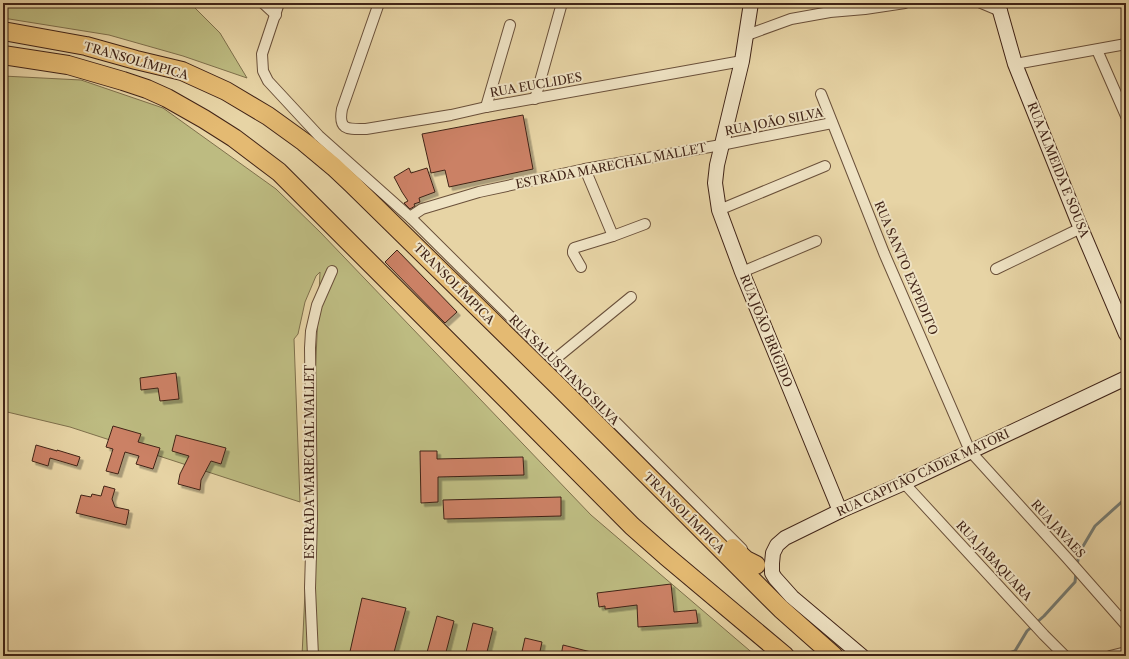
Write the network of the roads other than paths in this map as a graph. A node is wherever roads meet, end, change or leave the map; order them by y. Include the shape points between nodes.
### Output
1 (263, 3) edge
2 (279, 3) edge
3 (379, 3) edge
4 (562, 3) edge
5 (751, 3) edge
6 (905, 3) edge
7 (981, 3) edge
8 (886, 4) edge
9 (999, 7) edge
10 (276, 15) junction
11 (510, 25) dead end
12 (3, 31) edge
13 (747, 35) junction
14 (1126, 44) edge
15 (1097, 50) junction
16 (3, 55) edge
17 (742, 61) junction
18 (1015, 64) junction
19 (821, 94) dead end
20 (535, 99) junction
21 (486, 107) junction
22 (1126, 116) edge
23 (832, 123) junction
24 (722, 145) junction
25 (825, 166) dead end
26 (585, 169) junction
27 (719, 210) junction
28 (411, 218) junction
29 (645, 224) dead end
30 (1081, 228) junction
31 (613, 236) junction
32 (816, 241) dead end
33 (581, 267) dead end
34 (996, 269) dead end
35 (332, 271) dead end
36 (742, 272) junction
37 (631, 297) dead end
38 (1126, 334) edge
39 (554, 360) junction
40 (1126, 378) edge
41 (559, 387) junction
42 (970, 451) junction
43 (904, 483) junction
44 (840, 511) junction
45 (756, 565) junction
46 (792, 597) junction
47 (1126, 625) edge
48 (1126, 652) edge
49 (313, 656) edge
50 (785, 656) edge
51 (834, 656) edge
52 (862, 656) edge
53 (1065, 656) edge
54 (1110, 656) edge

1 - 10 street
2 - 10 street
3 - 21 street, RUA EUCLIDES via 342,109 342,125 347,128 366,129
4 - 20 street
5 - 13 street, ESTRADA MARECHAL MALLET
6 - 8 street
7 - 9 street
8 - 13 street via 791,19
9 - 18 street, RUA ALMEIDA E SOUSA
10 - 28 street, RUA SALUSTIANO SILVA via 262,54 263,71 268,81 319,136
11 - 21 street
12 - 41 highway, TRANSOLÍMPICA via 86,46 182,71 268,116 334,167
13 - 17 street, ESTRADA MARECHAL MALLET
14 - 15 street
15 - 18 street
15 - 22 street
16 - 50 highway, TRANSOLÍMPICA via 68,65 147,89 204,119 279,172 632,526
17 - 20 street, RUA EUCLIDES
17 - 24 street, ESTRADA MARECHAL MALLET
18 - 30 street, RUA ALMEIDA E SOUSA
19 - 23 street, RUA SANTO EXPEDITO
20 - 21 street, RUA EUCLIDES
23 - 24 street, RUA JOÃO SILVA
23 - 42 street, RUA SANTO EXPEDITO via 884,253
24 - 26 street, ESTRADA MARECHAL MALLET
24 - 27 street, RUA JOÃO BRÍGIDO via 715,183
25 - 27 street
26 - 28 street, ESTRADA MARECHAL MALLET via 479,192 422,208
26 - 31 street
27 - 36 street, RUA JOÃO BRÍGIDO
28 - 39 street, RUA SALUSTIANO SILVA
29 - 31 street
30 - 34 street
30 - 38 street, RUA ALMEIDA E SOUSA
31 - 33 street via 574,248 573,253
32 - 36 street
35 - 49 street, ESTRADA MARECHAL MALLET via 317,305 310,348 310,588
36 - 44 street, RUA JOÃO BRÍGIDO
37 - 39 street
39 - 45 street, RUA SALUSTIANO SILVA
40 - 42 street, RUA CAPITÃO CADER MATORI
41 - 45 highway via 587,410 696,515 746,560
41 - 51 highway, TRANSOLÍMPICA via 781,609
42 - 43 street, RUA CAPITÃO CADER MATORI
42 - 47 street, RUA JAVAES
43 - 44 street, RUA CAPITÃO CADER MATORI
43 - 53 street, RUA JABAQUARA
44 - 46 street, RUA CAPITÃO CADER MATORI via 785,538 777,545 773,553 772,573
45 - 46 street, RUA SALUSTIANO SILVA
46 - 52 street, RUA SALUSTIANO SILVA
48 - 54 street

